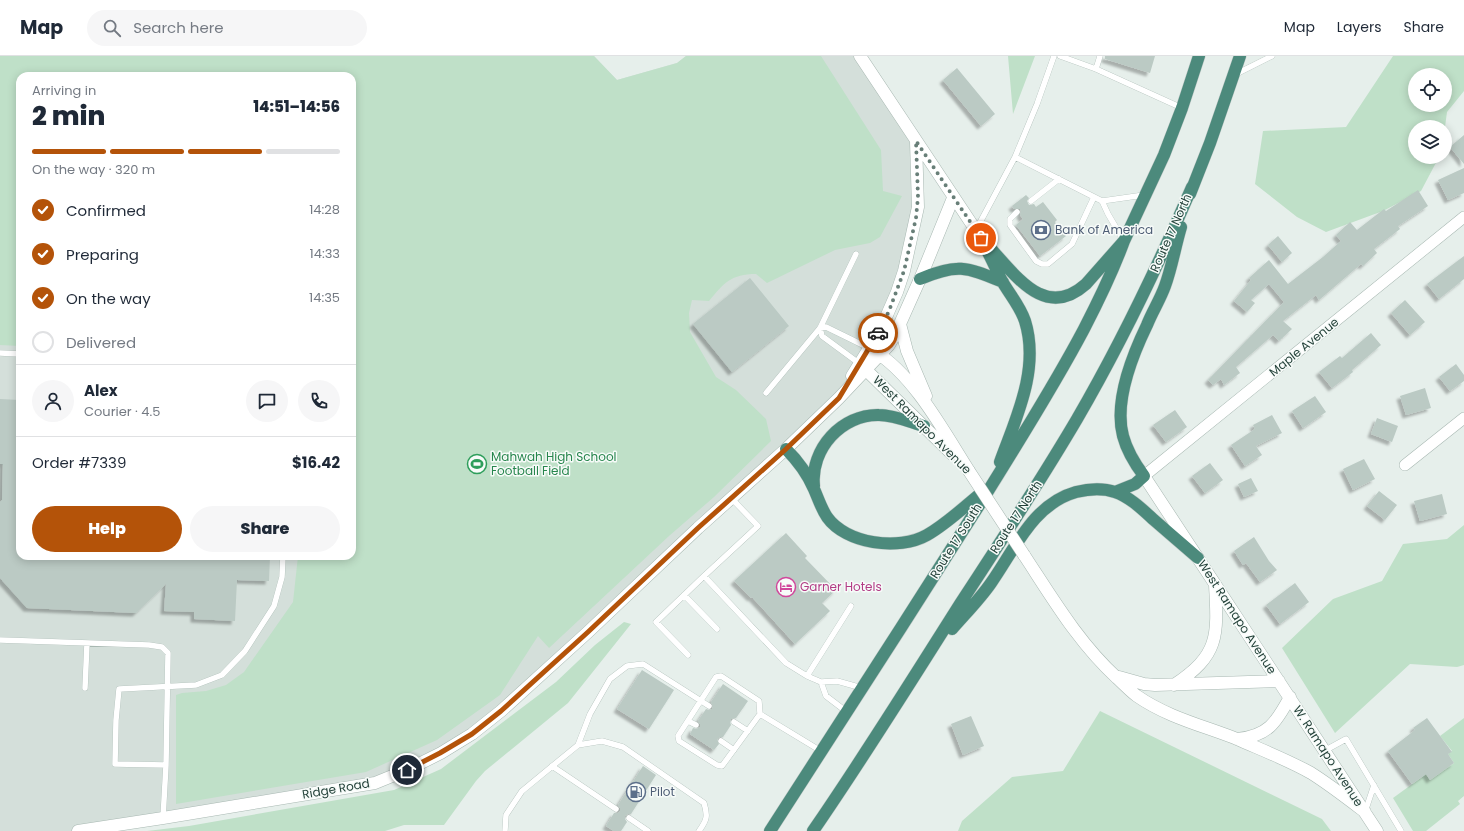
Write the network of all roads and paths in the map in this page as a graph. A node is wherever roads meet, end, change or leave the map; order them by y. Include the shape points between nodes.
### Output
1 (860, 56) edge
2 (1054, 56) edge
3 (1060, 56) edge
4 (1100, 56) edge
5 (1199, 56) edge
6 (1240, 56) edge
7 (1272, 56) edge
8 (1096, 69) junction
9 (1234, 76) junction
10 (1182, 108) junction
11 (916, 141) junction
12 (1015, 157) junction
13 (1059, 179) junction
14 (1192, 187) junction
15 (1146, 195) junction
16 (1094, 197) junction
17 (954, 198) junction
18 (1031, 201) dead end
19 (1102, 201) junction
20 (1017, 212) dead end
21 (1464, 217) edge
22 (978, 234) junction
23 (1124, 241) junction
24 (856, 254) dead end
25 (920, 279) junction
26 (1003, 282) junction
27 (900, 324) junction
28 (820, 328) junction
29 (869, 348) junction
30 (0, 353) edge
31 (16, 354) edge
32 (880, 354) junction
33 (863, 367) junction
34 (766, 393) dead end
35 (1464, 418) edge
36 (924, 426) junction
37 (942, 429) junction
38 (786, 449) junction
39 (1405, 465) dead end
40 (969, 471) junction
41 (1144, 476) junction
42 (992, 485) junction
43 (815, 491) junction
44 (1115, 492) junction
45 (732, 499) junction
46 (1198, 558) junction
47 (283, 560) edge
48 (704, 576) junction
49 (1215, 584) junction
50 (684, 595) junction
51 (851, 606) dead end
52 (717, 629) dead end
53 (0, 640) edge
54 (87, 643) junction
55 (688, 655) dead end
56 (922, 663) junction
57 (807, 676) junction
58 (1116, 676) junction
59 (1279, 681) junction
60 (822, 682) junction
61 (1174, 685) junction
62 (167, 687) junction
63 (85, 688) dead end
64 (862, 688) junction
65 (1290, 697) junction
66 (701, 701) junction
67 (709, 706) dead end
68 (847, 712) junction
69 (760, 714) junction
70 (688, 721) junction
71 (734, 722) dead end
72 (696, 725) dead end
73 (748, 731) junction
74 (1236, 739) junction
75 (721, 741) dead end
76 (578, 745) junction
77 (734, 750) junction
78 (1324, 750) junction
79 (822, 752) junction
80 (166, 765) junction
81 (552, 766) junction
82 (1374, 785) junction
83 (616, 809) dead end
84 (1365, 812) junction
85 (163, 818) junction
86 (629, 818) dead end
87 (78, 831) edge
88 (505, 831) edge
89 (648, 831) edge
90 (699, 831) edge
91 (770, 831) edge
92 (813, 831) edge
93 (1377, 831) edge
94 (1401, 831) edge

1 - 11 street
2 - 12 lane
3 - 8 lane
4 - 8 lane
5 - 10 highway
6 - 9 highway
7 - 9 lane
8 - 10 lane
9 - 14 highway
10 - 15 highway
11 - 17 street
11 - 29 street via 918,207 909,250 889,311
12 - 13 lane
12 - 22 lane
13 - 16 lane
13 - 18 lane
14 - 41 highway via 1165,287 1135,352 1122,402 1123,436 1131,457
14 - 56 highway, Route 17 North via 1149,281 1099,380 1050,464
15 - 19 lane
15 - 23 highway
16 - 19 lane
16 - 20 lane via 1072,244 1048,264 1036,261 1010,225 1010,219
17 - 22 street
17 - 25 street, West Ramapo Avenue
19 - 23 lane
21 - 41 street, Maple Avenue
22 - 23 highway via 1027,288 1037,294 1056,298 1079,290
22 - 26 highway
23 - 42 highway, Route 17 South via 1115,267 1071,354
24 - 28 lane
25 - 26 highway via 943,270 960,269
25 - 27 street, West Ramapo Avenue
26 - 42 highway via 1024,321 1030,362 1022,399
27 - 32 street, West Ramapo Avenue via 889,345
27 - 37 street via 913,368
28 - 29 lane via 826,327
28 - 33 lane via 822,336
28 - 34 lane
29 - 32 street
29 - 33 street
30 - 31 lane
32 - 33 street, West Ramapo Avenue
32 - 37 street via 901,372
33 - 36 street, West Ramapo Avenue
33 - 38 street, Ridge Road via 839,398
35 - 39 street
36 - 40 street, West Ramapo Avenue
36 - 43 highway via 879,415 862,417 846,423 827,440 819,456 814,473
37 - 40 street
38 - 43 highway via 802,467
38 - 45 street, Ridge Road
40 - 58 street, West Ramapo Avenue, bridge via 1066,619 1088,648
41 - 44 highway via 1135,484
41 - 46 street, West Ramapo Avenue
42 - 43 highway via 926,535 908,541 888,543 866,541 839,530 824,513
42 - 64 highway, Route 17 South
44 - 46 highway via 1141,509
44 - 56 highway via 1088,489 1079,491 1060,498 1045,509 1028,528 991,584
45 - 48 lane via 758,526
45 - 85 street, Ridge Road via 501,711 472,734 440,753 375,783
46 - 49 street, West Ramapo Avenue
47 - 62 lane via 282,577 274,606 245,651 222,676 196,685
48 - 50 lane
48 - 57 lane via 786,663
49 - 59 street, West Ramapo Avenue
49 - 61 street via 1217,620 1211,648 1196,670
50 - 52 lane
50 - 55 lane via 656,622
51 - 57 lane
53 - 54 lane
54 - 62 lane via 162,647 168,653
54 - 63 lane
56 - 92 highway, Route 17 North
57 - 60 lane
58 - 61 street, West Ramapo Avenue via 1144,684
58 - 74 street, West Ramapo Avenue via 1150,704
59 - 61 street, West Ramapo Avenue
59 - 65 street, W. Ramapo Avenue
60 - 64 lane via 837,681
60 - 68 lane via 826,696
62 - 80 lane
62 - 80 lane via 119,689 115,764
64 - 68 highway, Route 17 South
65 - 74 street via 1279,717 1269,728 1250,737
65 - 78 street, W. Ramapo Avenue
66 - 67 lane
66 - 69 lane via 716,677 721,676 759,700
66 - 70 lane
66 - 76 lane via 643,664 627,666 610,679 590,714
68 - 79 highway, Route 17 South
69 - 73 lane
69 - 79 lane
70 - 72 lane
70 - 77 lane via 678,736 679,740 717,765 722,766
71 - 73 lane
73 - 77 lane
74 - 84 street, West Ramapo Avenue via 1310,773
75 - 77 lane
76 - 81 lane
76 - 90 lane via 602,741 623,747 704,803 707,813 705,823
78 - 82 lane via 1346,739
78 - 84 street, W. Ramapo Avenue
79 - 91 highway, Route 17 South
80 - 85 lane
81 - 83 lane
81 - 88 lane via 522,792 506,815
82 - 84 lane
82 - 94 lane
84 - 93 street, W. Ramapo Avenue
85 - 87 street, Ridge Road
86 - 89 lane

